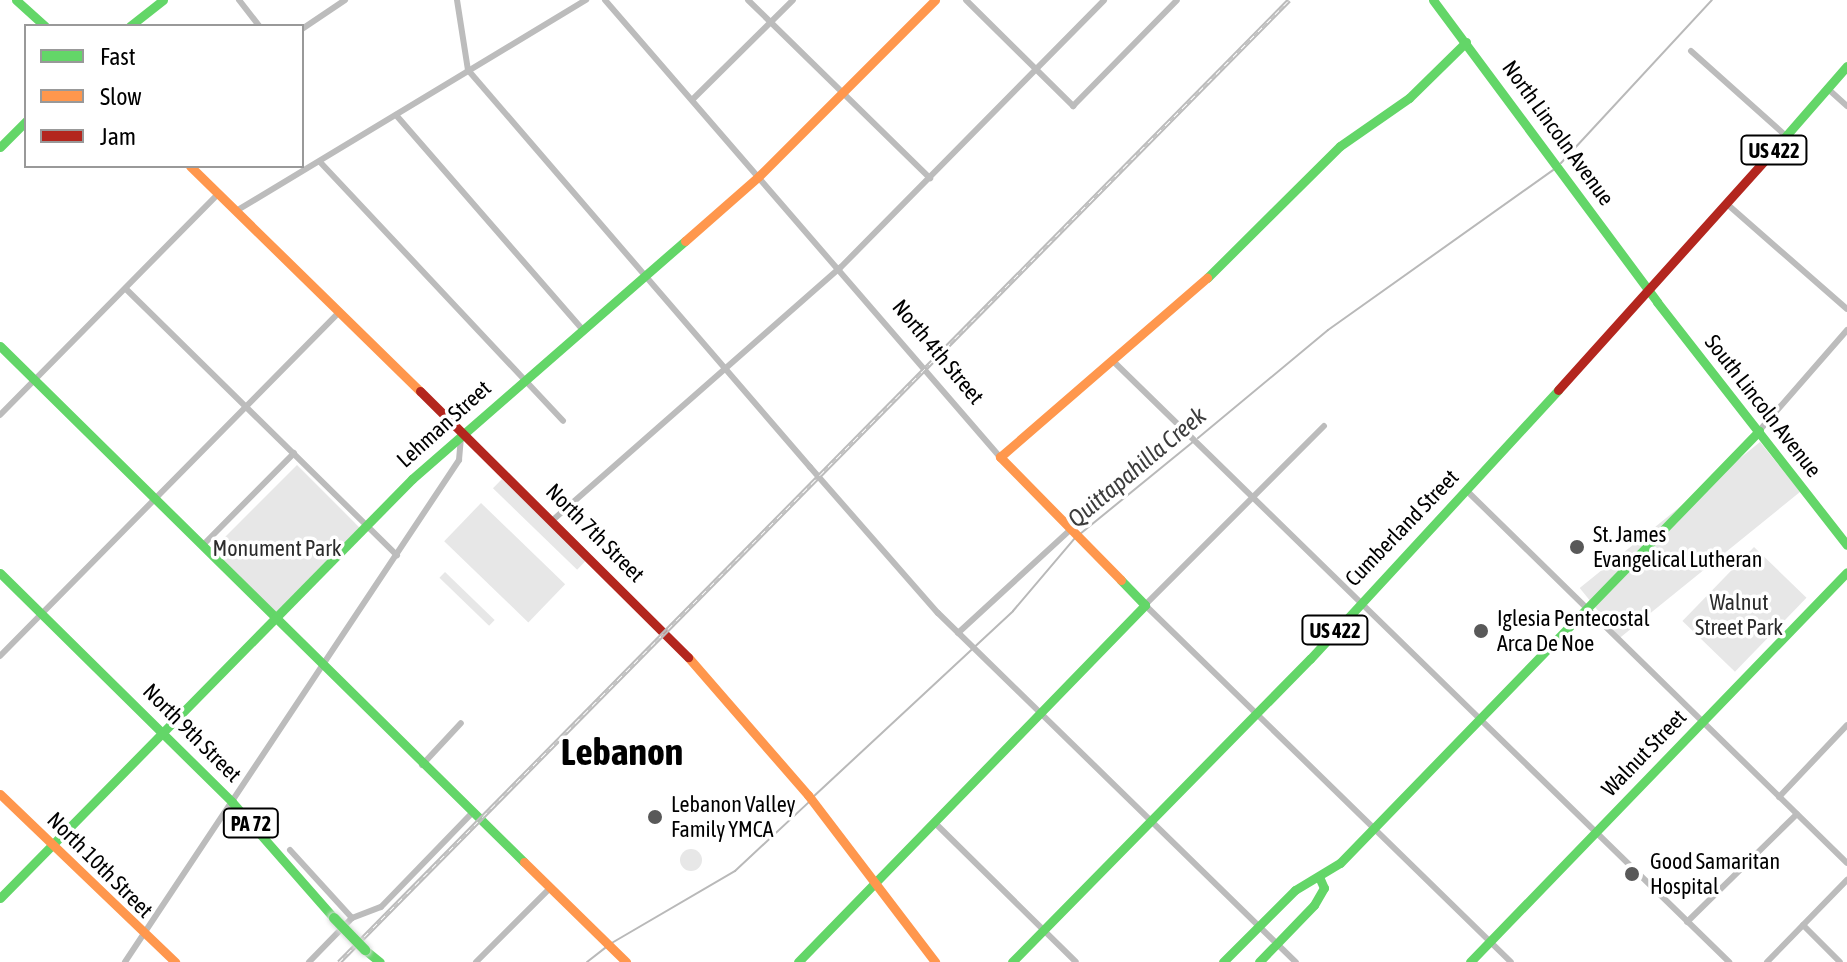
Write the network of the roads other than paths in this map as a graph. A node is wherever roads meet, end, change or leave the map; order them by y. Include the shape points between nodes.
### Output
1 (16, 0) edge
2 (163, 0) edge
3 (239, 0) edge
4 (345, 0) edge
5 (457, 0) edge
6 (586, 0) edge
7 (605, 0) edge
8 (748, 0) edge
9 (793, 0) edge
10 (935, 0) edge
11 (966, 0) edge
12 (1104, 0) edge
13 (1177, 0) edge
14 (1433, 0) edge
15 (771, 22) junction
16 (43, 24) edge
17 (133, 24) edge
18 (257, 24) edge
19 (304, 28) edge
20 (1466, 42) junction
21 (1691, 51) dead end
22 (1847, 66) edge
23 (1036, 69) junction
24 (468, 70) junction
25 (1827, 88) junction
26 (844, 94) junction
27 (692, 100) junction
28 (1847, 106) edge
29 (396, 115) junction
30 (24, 123) edge
31 (1786, 136) junction
32 (0, 147) edge
33 (320, 162) junction
34 (192, 168) edge
35 (759, 176) junction
36 (930, 178) junction
37 (218, 194) junction
38 (1727, 204) junction
39 (236, 212) junction
40 (840, 268) junction
41 (644, 275) junction
42 (126, 289) junction
43 (1650, 290) junction
44 (1847, 309) edge
45 (338, 313) junction
46 (582, 329) junction
47 (1847, 330) edge
48 (0, 346) edge
49 (1113, 361) junction
50 (724, 368) junction
51 (35, 379) junction
52 (524, 380) junction
53 (246, 407) junction
54 (0, 415) edge
55 (563, 421) dead end
56 (1324, 426) dead end
57 (1759, 431) junction
58 (461, 433) junction
59 (294, 453) junction
60 (1000, 457) junction
61 (1466, 490) junction
62 (155, 498) junction
63 (1254, 498) junction
64 (554, 519) junction
65 (366, 524) junction
66 (1074, 535) junction
67 (204, 544) junction
68 (1847, 545) edge
69 (397, 555) junction
70 (1847, 572) edge
71 (0, 573) edge
72 (1359, 602) junction
73 (1145, 605) junction
74 (1588, 609) junction
75 (42, 613) junction
76 (278, 618) junction
77 (958, 633) junction
78 (0, 656) edge
79 (322, 664) junction
80 (1040, 713) junction
81 (1257, 713) junction
82 (1482, 717) junction
83 (1702, 721) junction
84 (461, 723) dead end
85 (1847, 725) edge
86 (164, 733) junction
87 (422, 765) junction
88 (0, 794) edge
89 (1779, 797) junction
90 (232, 802) junction
91 (472, 813) junction
92 (1797, 814) junction
93 (1151, 820) junction
94 (934, 822) junction
95 (1374, 827) junction
96 (1596, 832) junction
97 (50, 844) junction
98 (290, 850) dead end
99 (1847, 863) edge
100 (1320, 879) junction
101 (1847, 880) edge
102 (876, 882) junction
103 (551, 887) junction
104 (0, 898) edge
105 (352, 918) junction
106 (1687, 922) junction
107 (1803, 925) junction
108 (1259, 926) junction
109 (1043, 928) junction
110 (143, 935) junction
111 (1491, 941) junction
112 (1277, 944) junction
113 (125, 962) edge
114 (175, 962) edge
115 (309, 962) edge
116 (380, 962) edge
117 (476, 962) edge
118 (626, 962) edge
119 (798, 962) edge
120 (935, 962) edge
121 (1012, 962) edge
122 (1076, 962) edge
123 (1223, 962) edge
124 (1259, 962) edge
125 (1296, 962) edge
126 (1470, 962) edge
127 (1511, 962) edge
128 (1729, 962) edge
129 (1767, 962) edge
130 (1840, 962) edge

1 - 16 main road
2 - 17 main road
3 - 18 street
4 - 19 street
5 - 24 street
6 - 24 street
7 - 27 street, North 4th Street
8 - 15 street
9 - 15 street
10 - 26 main road, Lehman Street
11 - 23 street
12 - 23 street
13 - 23 street via 1073,106
14 - 20 main road, North Lincoln Avenue
15 - 26 street
15 - 27 street
20 - 43 main road, North Lincoln Avenue
20 - 49 main road via 1409,98 1340,146
21 - 31 street
22 - 25 main road, US 422
23 - 36 street
24 - 29 street
24 - 41 street
25 - 28 street
25 - 31 main road, US 422
26 - 35 main road, Lehman Street
26 - 36 street
27 - 35 street, North 4th Street
29 - 33 street
29 - 46 street
30 - 32 main road
31 - 38 main road, US 422
33 - 39 street
33 - 52 street
34 - 37 main road, North 7th Street
35 - 40 street, North 4th Street
35 - 41 main road, Lehman Street
36 - 40 street
37 - 39 main road, North 7th Street
37 - 42 street
38 - 43 main road, US 422
38 - 44 street
39 - 45 main road, North 7th Street
40 - 50 street
40 - 60 street, North 4th Street
41 - 46 main road, Lehman Street
41 - 50 street
42 - 51 street
42 - 53 street
43 - 57 main road, South Lincoln Avenue
43 - 61 main road, Cumberland Street / US 422
45 - 53 street
45 - 58 main road, North 7th Street
46 - 52 main road, Lehman Street
47 - 57 street
48 - 51 main road
49 - 60 main road
49 - 63 street
50 - 64 street
50 - 77 street
51 - 54 street
51 - 62 main road
52 - 55 street
52 - 58 main road, Lehman Street
53 - 59 street
53 - 62 street
56 - 63 street
57 - 68 main road, South Lincoln Avenue
57 - 74 main road
58 - 64 main road, North 7th Street
58 - 65 main road, Lehman Street
58 - 69 street via 459,460
59 - 65 street
59 - 67 street
60 - 66 main road, North 4th Street
61 - 72 main road, Cumberland Street / US 422
61 - 74 street
62 - 67 main road
62 - 75 street
63 - 72 street
63 - 73 street
64 - 102 main road, North 7th Street via 666,632
65 - 69 street
65 - 76 main road, Lehman Street
66 - 73 main road, North 4th Street
66 - 77 street
67 - 76 main road
69 - 79 street
70 - 83 main road, Walnut Street
71 - 75 main road, North 9th Street / PA 72
72 - 81 main road, Cumberland Street / US 422
72 - 82 street
73 - 80 main road
73 - 81 street, North 4th Street
74 - 82 main road
74 - 83 street
75 - 78 street
75 - 86 main road, North 9th Street / PA 72
76 - 79 main road
76 - 86 main road, Lehman Street
77 - 80 street
79 - 87 main road
79 - 90 street
80 - 93 street
80 - 94 main road
81 - 93 main road, Cumberland Street / US 422
81 - 95 street, North 4th Street
82 - 95 main road
82 - 96 street
83 - 89 street
83 - 96 main road, Walnut Street
84 - 87 street
85 - 89 street
86 - 90 main road, North 9th Street / PA 72
86 - 97 main road, Lehman Street
87 - 91 main road
88 - 97 main road, North 10th Street
89 - 92 street
90 - 110 street
90 - 116 main road, North 9th Street / PA 72, bridge
91 - 103 main road
91 - 105 street via 381,907
92 - 99 street
92 - 106 street
93 - 108 street
93 - 109 main road, Cumberland Street / US 422
94 - 102 main road
94 - 109 street
95 - 100 main road
95 - 111 street, North 4th Street
96 - 106 street
96 - 111 main road, Walnut Street
97 - 104 main road, Lehman Street
97 - 110 main road, North 10th Street
98 - 105 street
100 - 108 main road via 1295,890
100 - 112 main road via 1320,897
101 - 107 street
102 - 119 main road
102 - 120 main road, North 7th Street
103 - 117 street
103 - 118 main road
105 - 115 street
106 - 128 street
107 - 129 street
107 - 130 street
108 - 112 street
108 - 123 main road
109 - 121 main road, Cumberland Street / US 422
109 - 122 street
110 - 113 street
110 - 114 main road, North 10th Street
111 - 126 main road, Walnut Street
111 - 127 street, North 4th Street
112 - 124 main road
112 - 125 street

